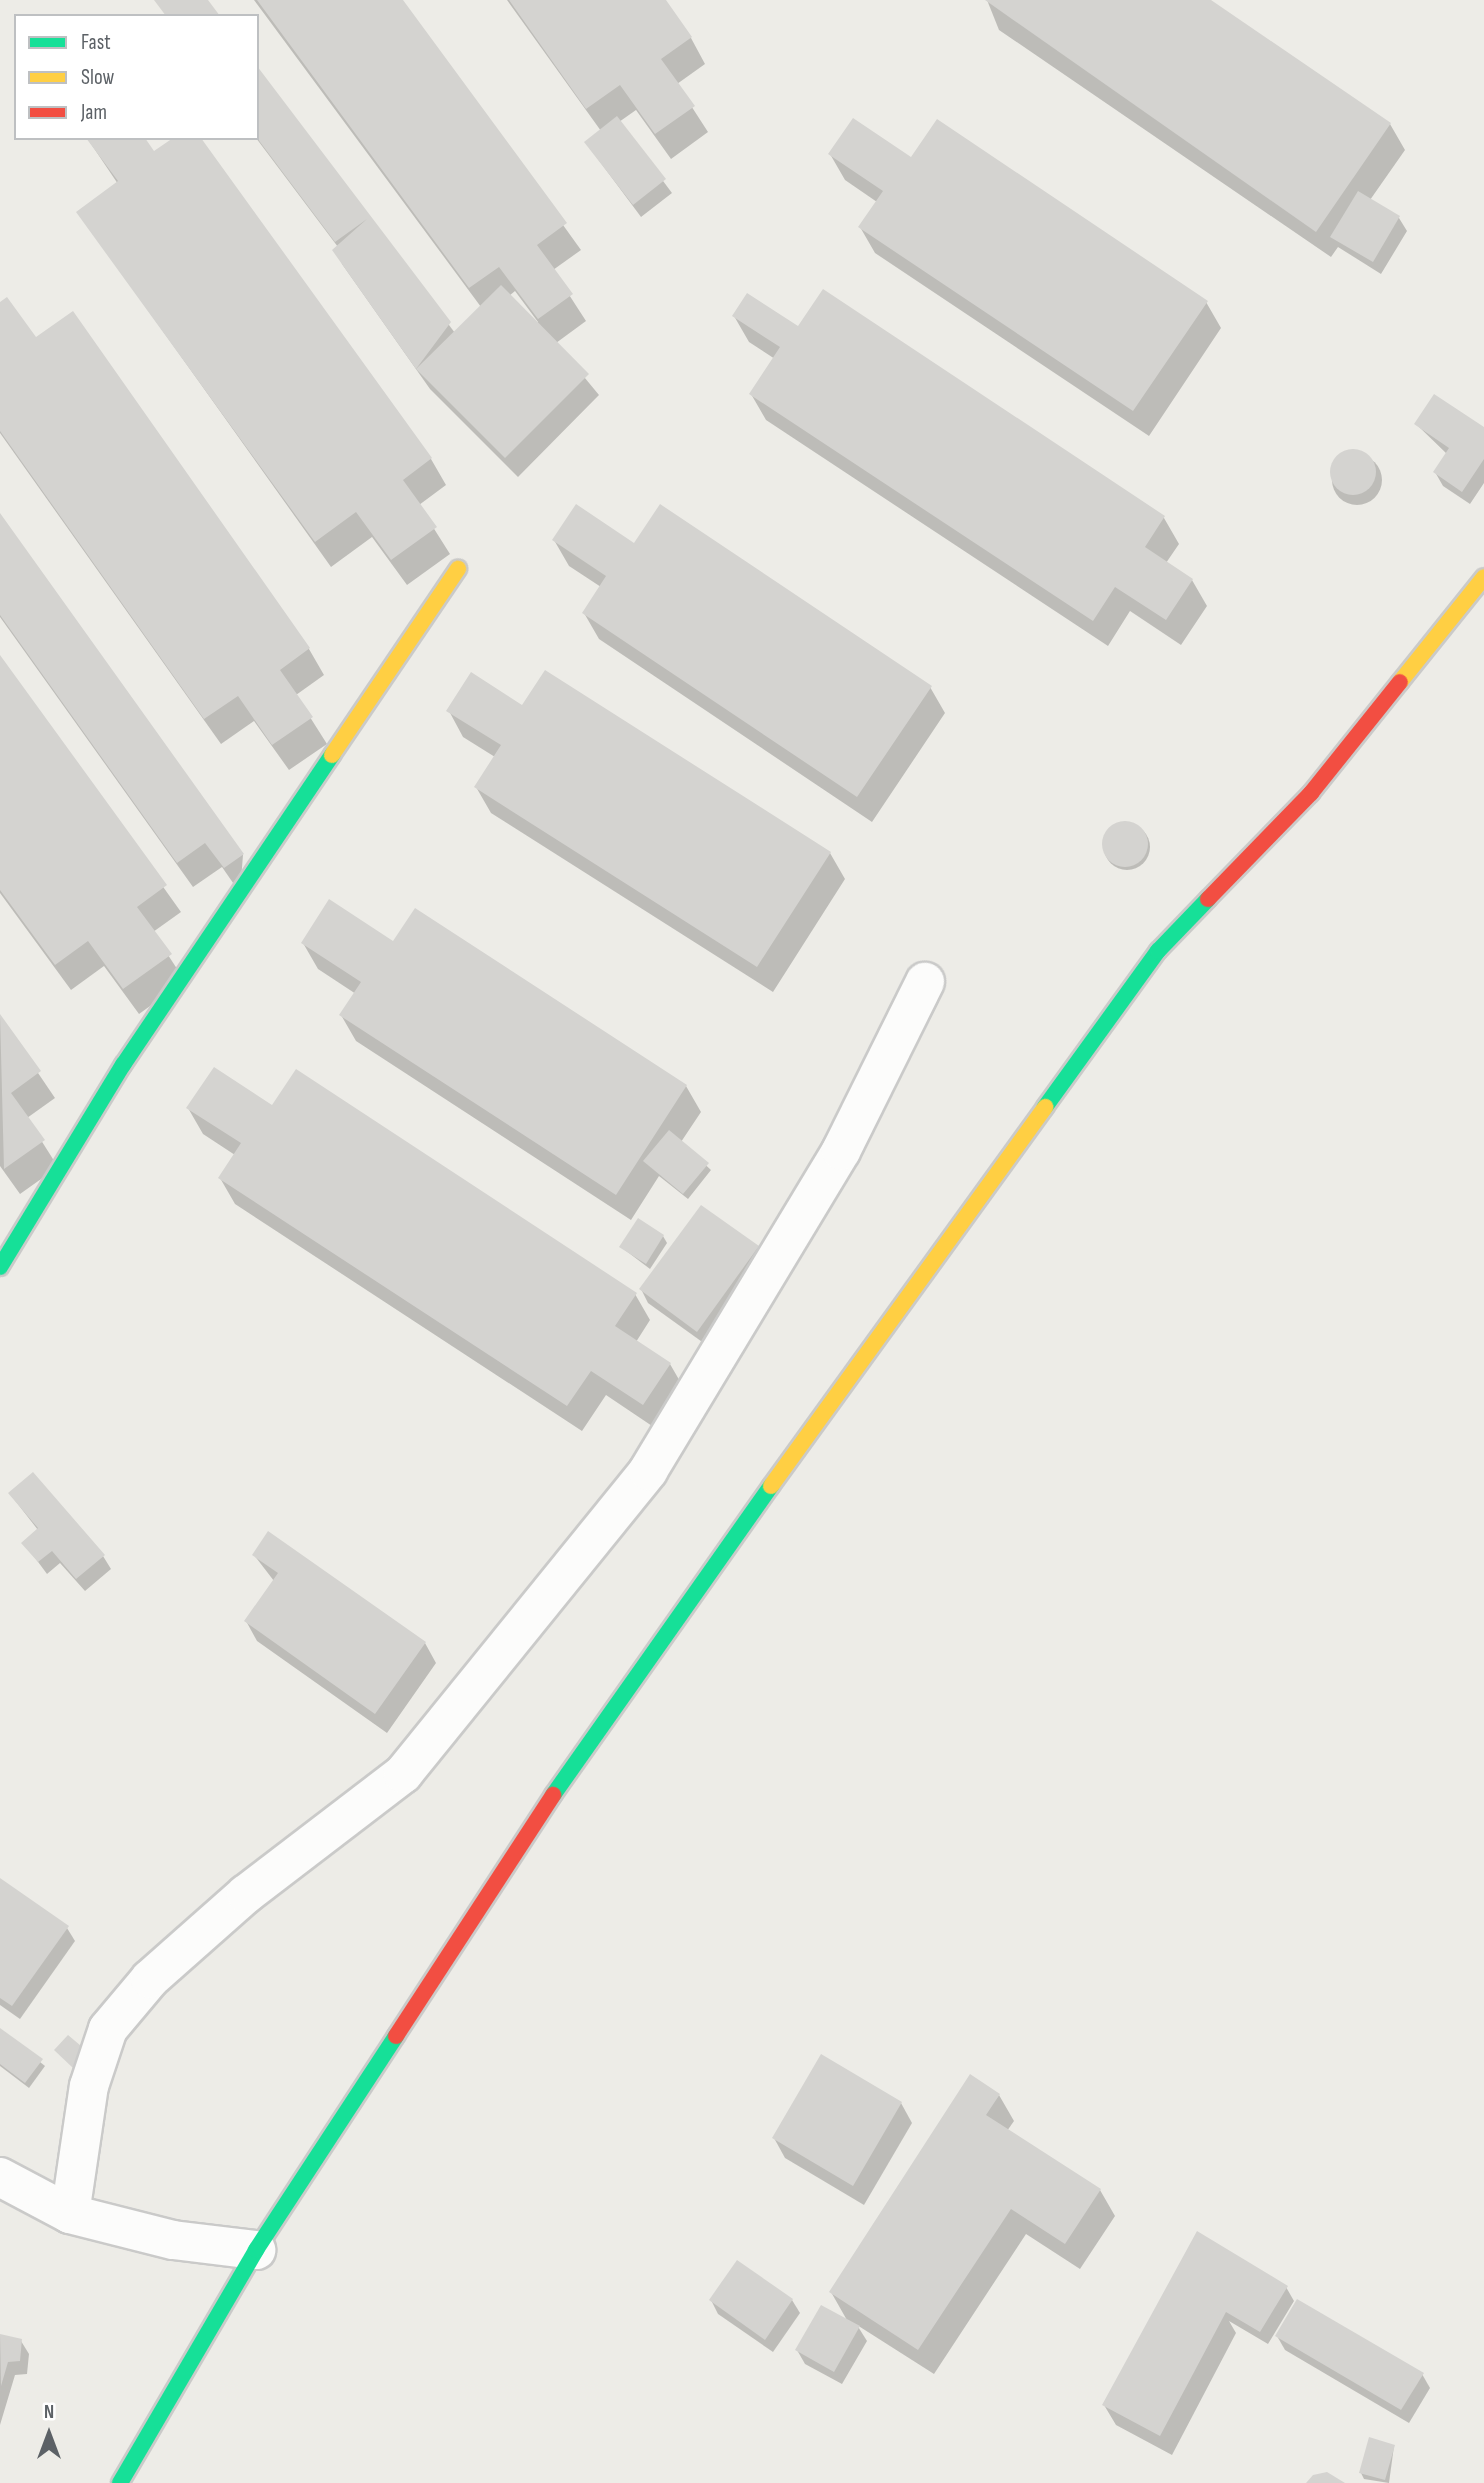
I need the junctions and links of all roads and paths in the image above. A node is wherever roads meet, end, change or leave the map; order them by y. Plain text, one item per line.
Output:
1 (458, 569) dead end
2 (1484, 576) edge
3 (925, 982) dead end
4 (0, 1267) edge
5 (0, 2177) edge
6 (70, 2214) junction
7 (256, 2250) junction
8 (120, 2483) edge

1 - 4 street
2 - 7 street
3 - 6 street
5 - 6 street
6 - 7 street
7 - 8 street

